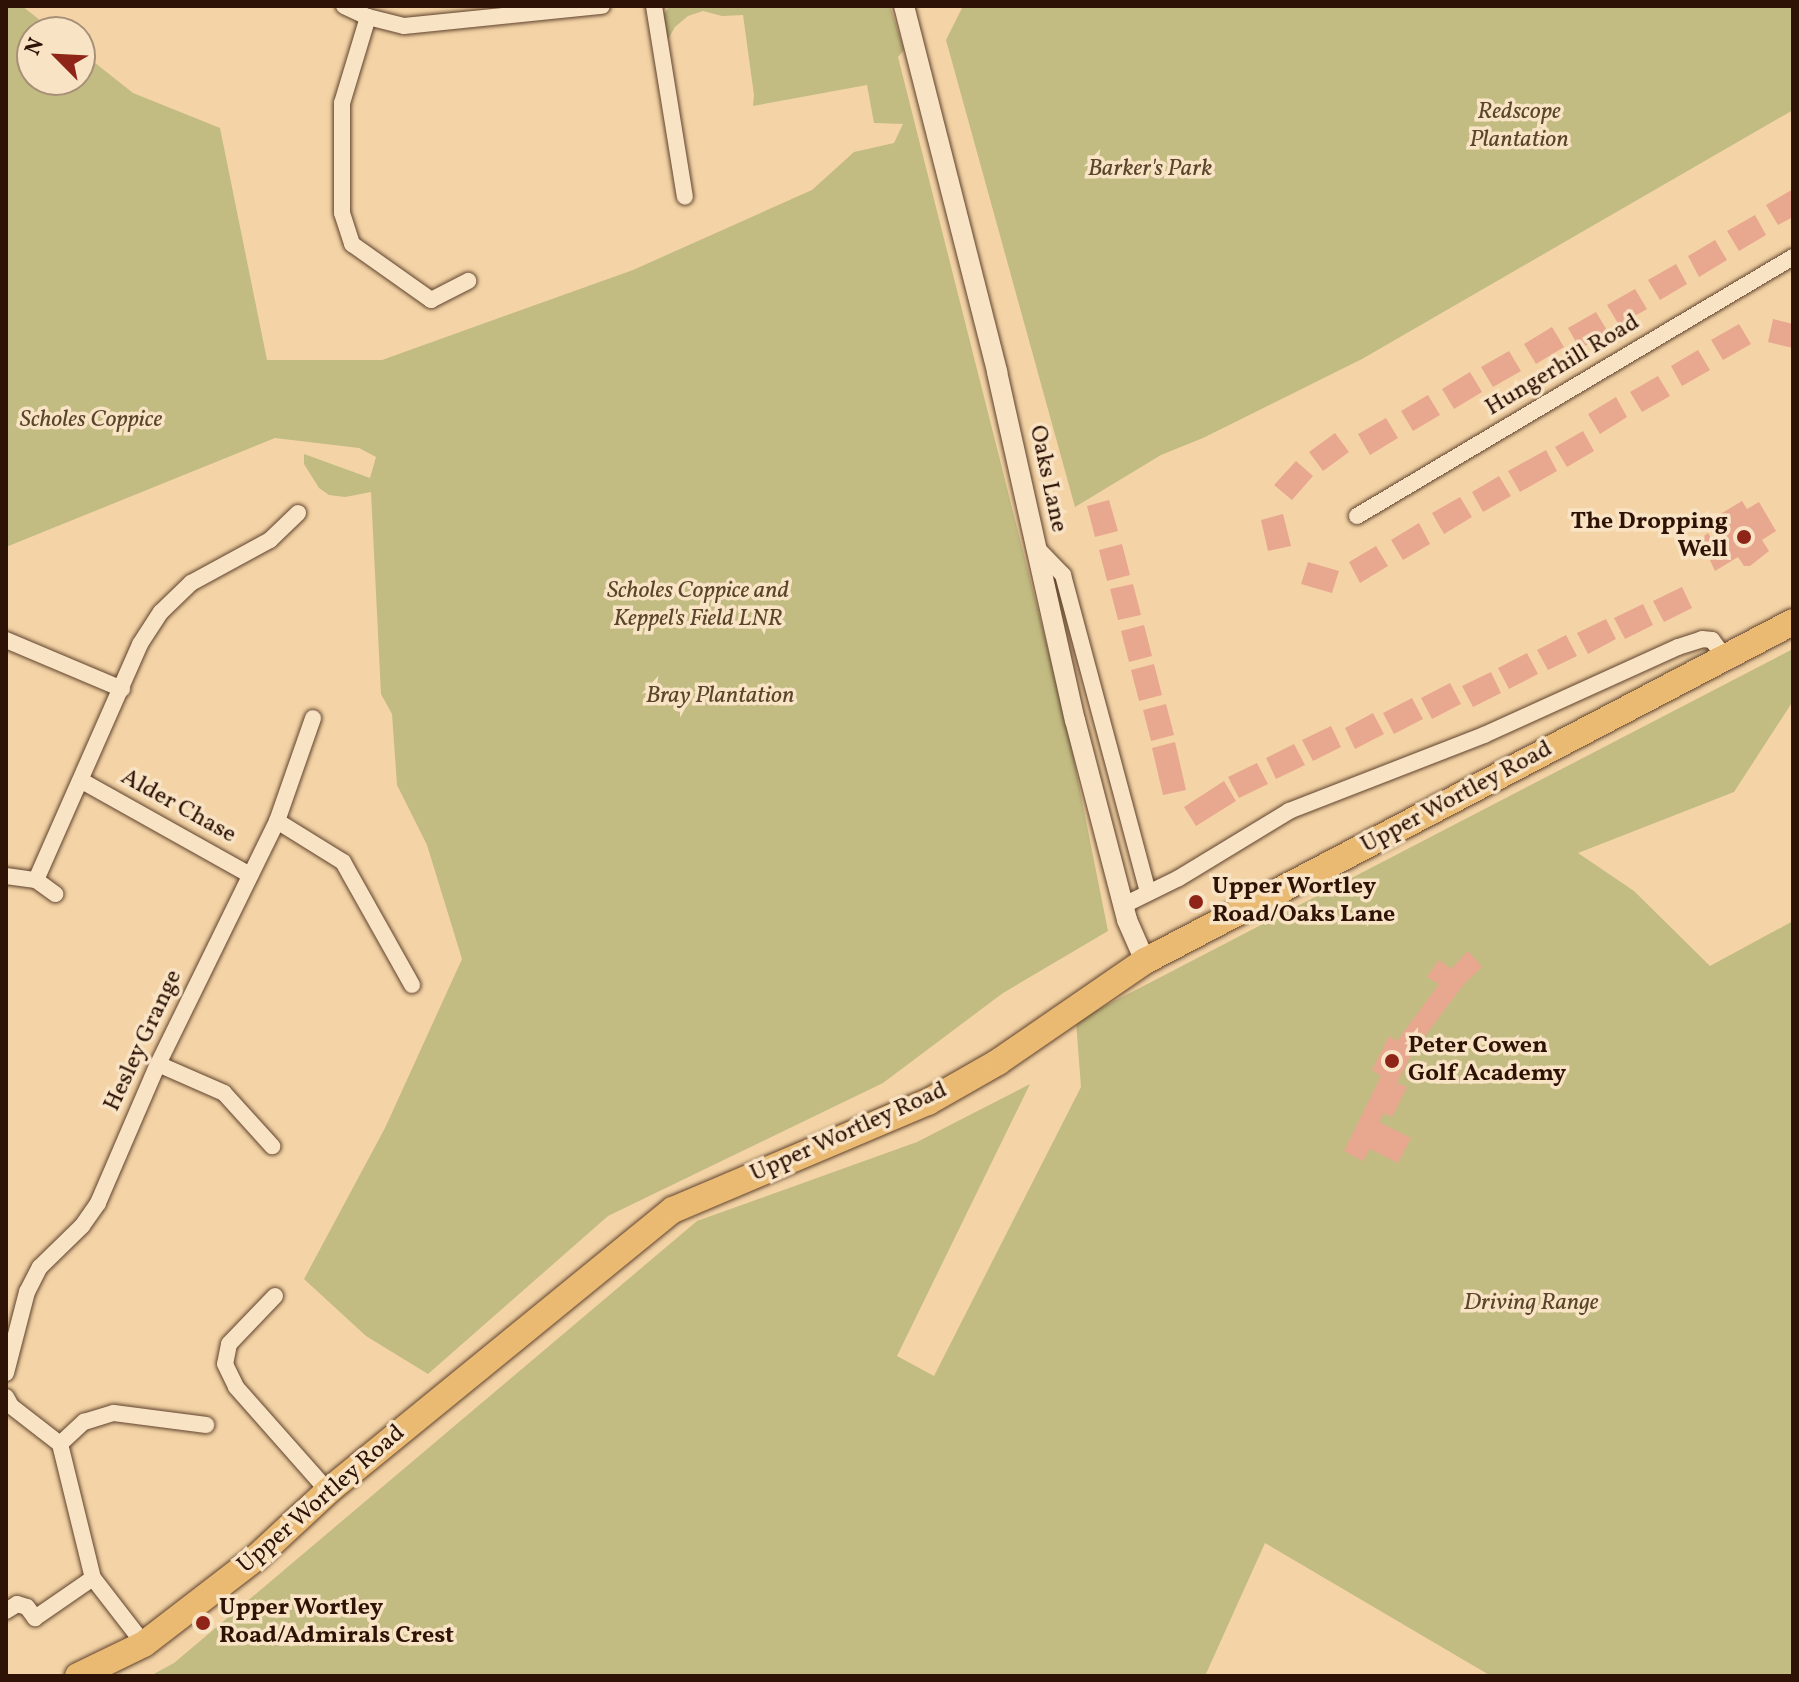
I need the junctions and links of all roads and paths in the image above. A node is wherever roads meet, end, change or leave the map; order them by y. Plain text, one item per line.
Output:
1 (344, 6) edge
2 (602, 6) edge
3 (654, 6) edge
4 (904, 6) edge
5 (368, 17) junction
6 (685, 197) dead end
7 (1793, 257) edge
8 (468, 281) dead end
9 (298, 513) dead end
10 (1357, 516) dead end
11 (1035, 545) junction
12 (1793, 622) edge
13 (6, 640) edge
14 (1725, 658) junction
15 (122, 689) junction
16 (313, 718) dead end
17 (82, 781) junction
18 (277, 821) junction
19 (250, 875) junction
20 (6, 876) edge
21 (36, 880) junction
22 (1148, 893) junction
23 (55, 894) dead end
24 (1124, 905) junction
25 (1145, 961) junction
26 (412, 985) dead end
27 (158, 1064) junction
28 (272, 1146) dead end
29 (275, 1296) dead end
30 (6, 1373) edge
31 (6, 1397) edge
32 (206, 1425) dead end
33 (60, 1444) junction
34 (328, 1491) junction
35 (93, 1578) junction
36 (6, 1611) edge
37 (144, 1644) junction
38 (78, 1676) edge

1 - 5 street
2 - 5 street
3 - 6 street
4 - 11 street, Oaks Lane
5 - 8 street
7 - 10 street, Hungerhill Road
9 - 15 street
11 - 22 street
11 - 24 street, Oaks Lane
12 - 14 main road, Upper Wortley Road
13 - 15 street
14 - 22 street, Upper Wortley Road
14 - 25 main road, Upper Wortley Road
15 - 17 street
16 - 18 street, Hesley Grange
17 - 19 street, Alder Chase
17 - 21 street
18 - 19 street, Hesley Grange
18 - 26 street
19 - 27 street, Hesley Grange
20 - 21 street
21 - 23 street
22 - 24 street, Upper Wortley Road
24 - 25 street, Oaks Lane
25 - 34 main road, Upper Wortley Road
27 - 28 street
27 - 30 street, Hesley Grange
29 - 34 street
31 - 33 street
32 - 33 street
33 - 35 street
34 - 37 main road, Upper Wortley Road
35 - 36 street
35 - 37 street
37 - 38 main road, Upper Wortley Road

